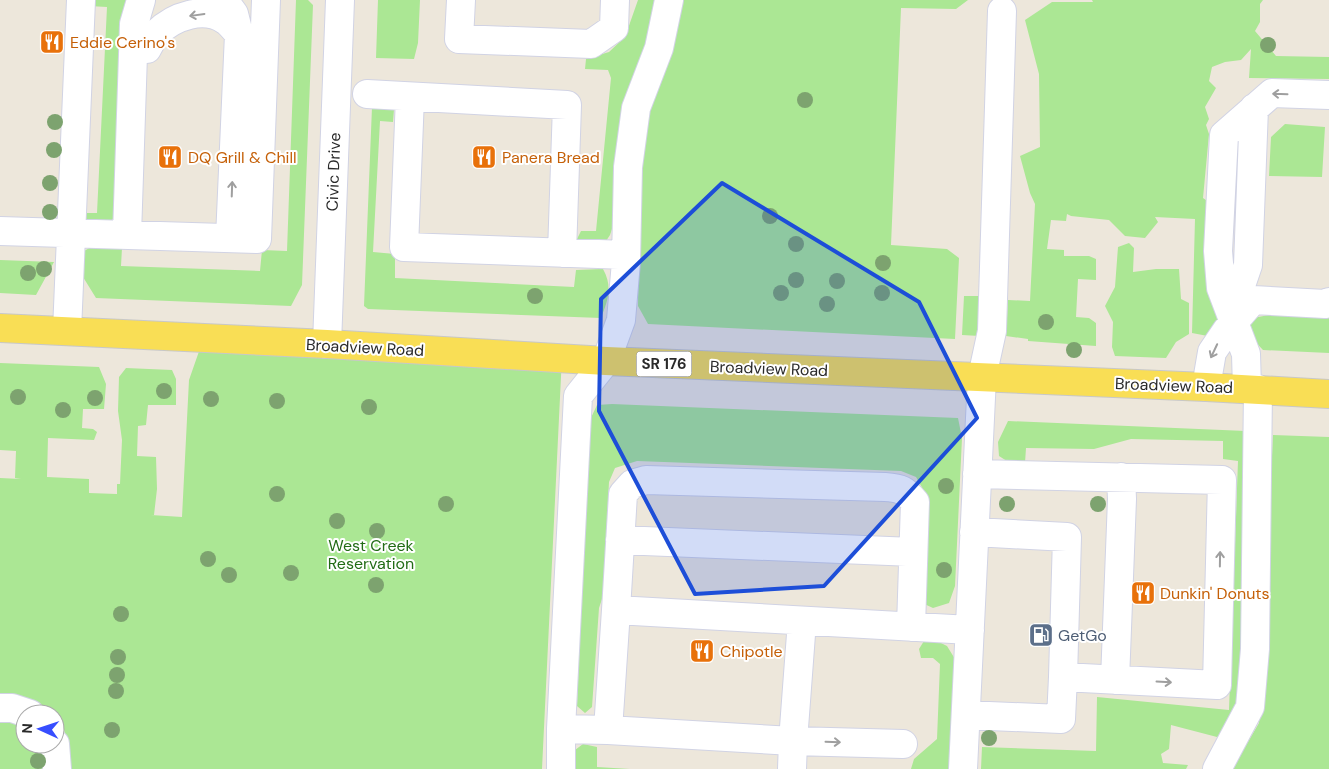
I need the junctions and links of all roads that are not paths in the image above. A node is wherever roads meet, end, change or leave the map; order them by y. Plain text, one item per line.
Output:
1 (81, 0) edge
2 (141, 0) edge
3 (160, 0) edge
4 (224, 0) edge
5 (266, 0) edge
6 (340, 0) edge
7 (461, 0) edge
8 (615, 0) edge
9 (670, 0) edge
10 (1002, 11) dead end
11 (239, 34) junction
12 (147, 49) junction
13 (367, 94) dead end
14 (1329, 96) edge
15 (410, 97) junction
16 (128, 228) junction
17 (0, 231) edge
18 (71, 234) junction
19 (230, 238) junction
20 (562, 253) junction
21 (626, 255) junction
22 (1329, 302) edge
23 (1229, 305) junction
24 (0, 328) edge
25 (67, 332) junction
26 (327, 344) junction
27 (606, 362) junction
28 (982, 377) junction
29 (1206, 387) junction
30 (1253, 389) junction
31 (1329, 394) edge
32 (977, 474) junction
33 (1122, 488) junction
34 (974, 532) junction
35 (620, 540) junction
36 (913, 552) junction
37 (616, 610) junction
38 (802, 621) junction
39 (911, 627) junction
40 (970, 630) junction
41 (1063, 677) junction
42 (1121, 680) junction
43 (0, 708) edge
44 (15, 709) edge
45 (966, 715) junction
46 (560, 729) junction
47 (608, 730) junction
48 (793, 741) junction
49 (903, 744) dead end
50 (55, 754) edge
51 (56, 769) edge
52 (561, 769) edge
53 (792, 769) edge
54 (963, 769) edge
55 (1217, 769) edge

1 - 18 street
2 - 16 street
3 - 12 street
4 - 11 street
5 - 19 street
6 - 26 street, Civic Drive
7 - 8 street
9 - 21 street
10 - 28 street
11 -> 12 street
19 -> 11 street
12 - 16 street
13 - 15 street
14 -> 23 street
15 - 20 street
15 - 20 street
16 - 18 street
16 - 19 street
17 - 18 street
18 - 25 street
20 - 21 street
21 - 27 street
22 - 23 street
23 -> 29 street
23 - 30 street
24 - 25 main road, Broadview Road / SR 176
25 - 26 main road, Broadview Road / SR 176
26 - 27 main road, Broadview Road / SR 176
27 - 28 main road, Broadview Road / SR 176
27 - 46 street
28 - 29 main road, Broadview Road / SR 176
28 - 32 street
29 - 30 main road, Broadview Road / SR 176
30 - 31 main road, Broadview Road / SR 176
30 - 55 street
32 - 33 street
32 - 34 street
33 - 42 street
42 -> 33 street
34 - 40 street
34 - 41 street
35 - 36 street
35 - 36 street
35 - 37 street
36 - 39 street
37 - 38 street
37 - 47 street
38 - 39 street
38 - 48 street
39 - 40 street
40 - 45 street
41 - 42 street
41 - 45 street
43 - 44 street
45 - 54 street
46 - 47 street
46 - 52 street
47 - 48 street
48 -> 49 street
48 - 53 street
50 - 51 street

